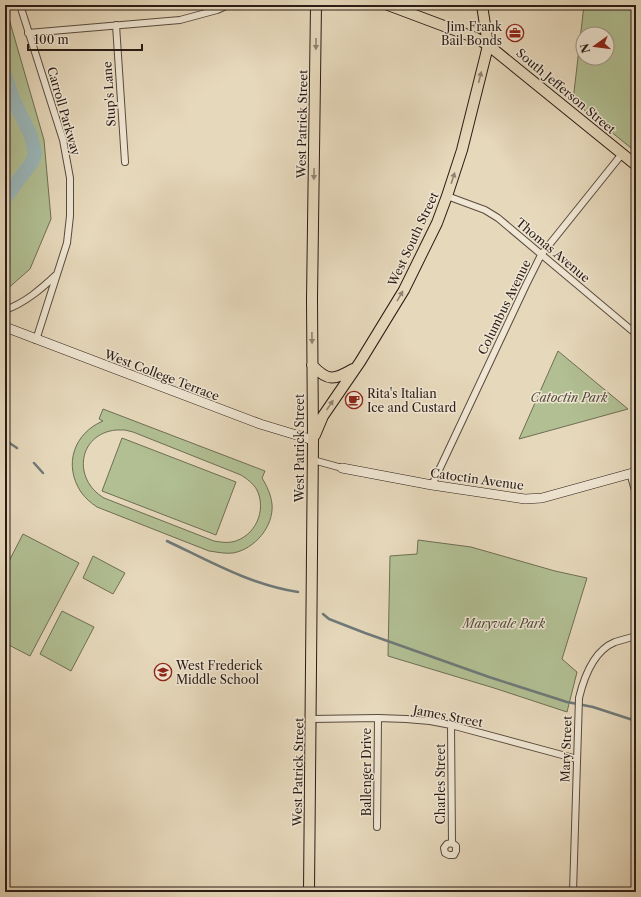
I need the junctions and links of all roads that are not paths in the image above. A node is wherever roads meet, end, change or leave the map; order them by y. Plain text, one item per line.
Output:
1 (20, 5) edge
2 (228, 5) edge
3 (316, 5) edge
4 (388, 5) edge
5 (482, 5) edge
6 (116, 25) junction
7 (28, 33) junction
8 (488, 45) junction
9 (622, 154) junction
10 (125, 162) dead end
11 (636, 165) edge
12 (447, 196) junction
13 (541, 255) junction
14 (57, 274) junction
15 (5, 310) edge
16 (5, 327) edge
17 (636, 334) edge
18 (36, 340) junction
19 (312, 365) junction
20 (357, 366) junction
21 (313, 440) junction
22 (313, 460) junction
23 (342, 468) joint
24 (633, 473) edge
25 (432, 485) junction
26 (636, 494) edge
27 (636, 636) edge
28 (378, 718) junction
29 (312, 719) junction
30 (451, 725) junction
31 (577, 758) junction
32 (377, 826) dead end
33 (452, 843) dead end
34 (309, 892) edge
35 (573, 892) edge

1 - 7 street, Carroll Parkway
2 - 6 street
3 -> 19 main road, West Patrick Street
4 - 8 main road, South Jefferson Street
5 - 8 main road, West South Street
6 - 7 street
6 - 10 street, Stup's Lane
7 - 14 street, Carroll Parkway
8 - 9 main road, South Jefferson Street
12 -> 8 main road, West South Street
9 - 11 main road, South Jefferson Street
9 - 13 street, Columbus Avenue
12 - 13 street, Thomas Avenue
20 -> 12 main road, West South Street
13 - 17 street, Thomas Avenue
13 - 25 street, Columbus Avenue
14 - 15 street
14 - 18 street, Carroll Parkway
16 - 18 street, West College Terrace
18 - 21 street, West College Terrace
19 - 20 main road
19 - 21 main road, West Patrick Street
21 -> 20 main road, West South Street
21 - 22 main road, West Patrick Street
22 - 23 street, Catoctin Avenue
22 - 29 main road, West Patrick Street
23 - 25 street, Catoctin Avenue
24 - 25 street, Catoctin Avenue
24 - 26 street
27 - 31 street, Mary Street
28 - 29 street, James Street
28 - 30 street, James Street
28 - 32 street, Ballenger Drive
29 - 34 main road, West Patrick Street
30 - 31 street, James Street
30 - 33 street, Charles Street
31 - 35 street, Mary Street

